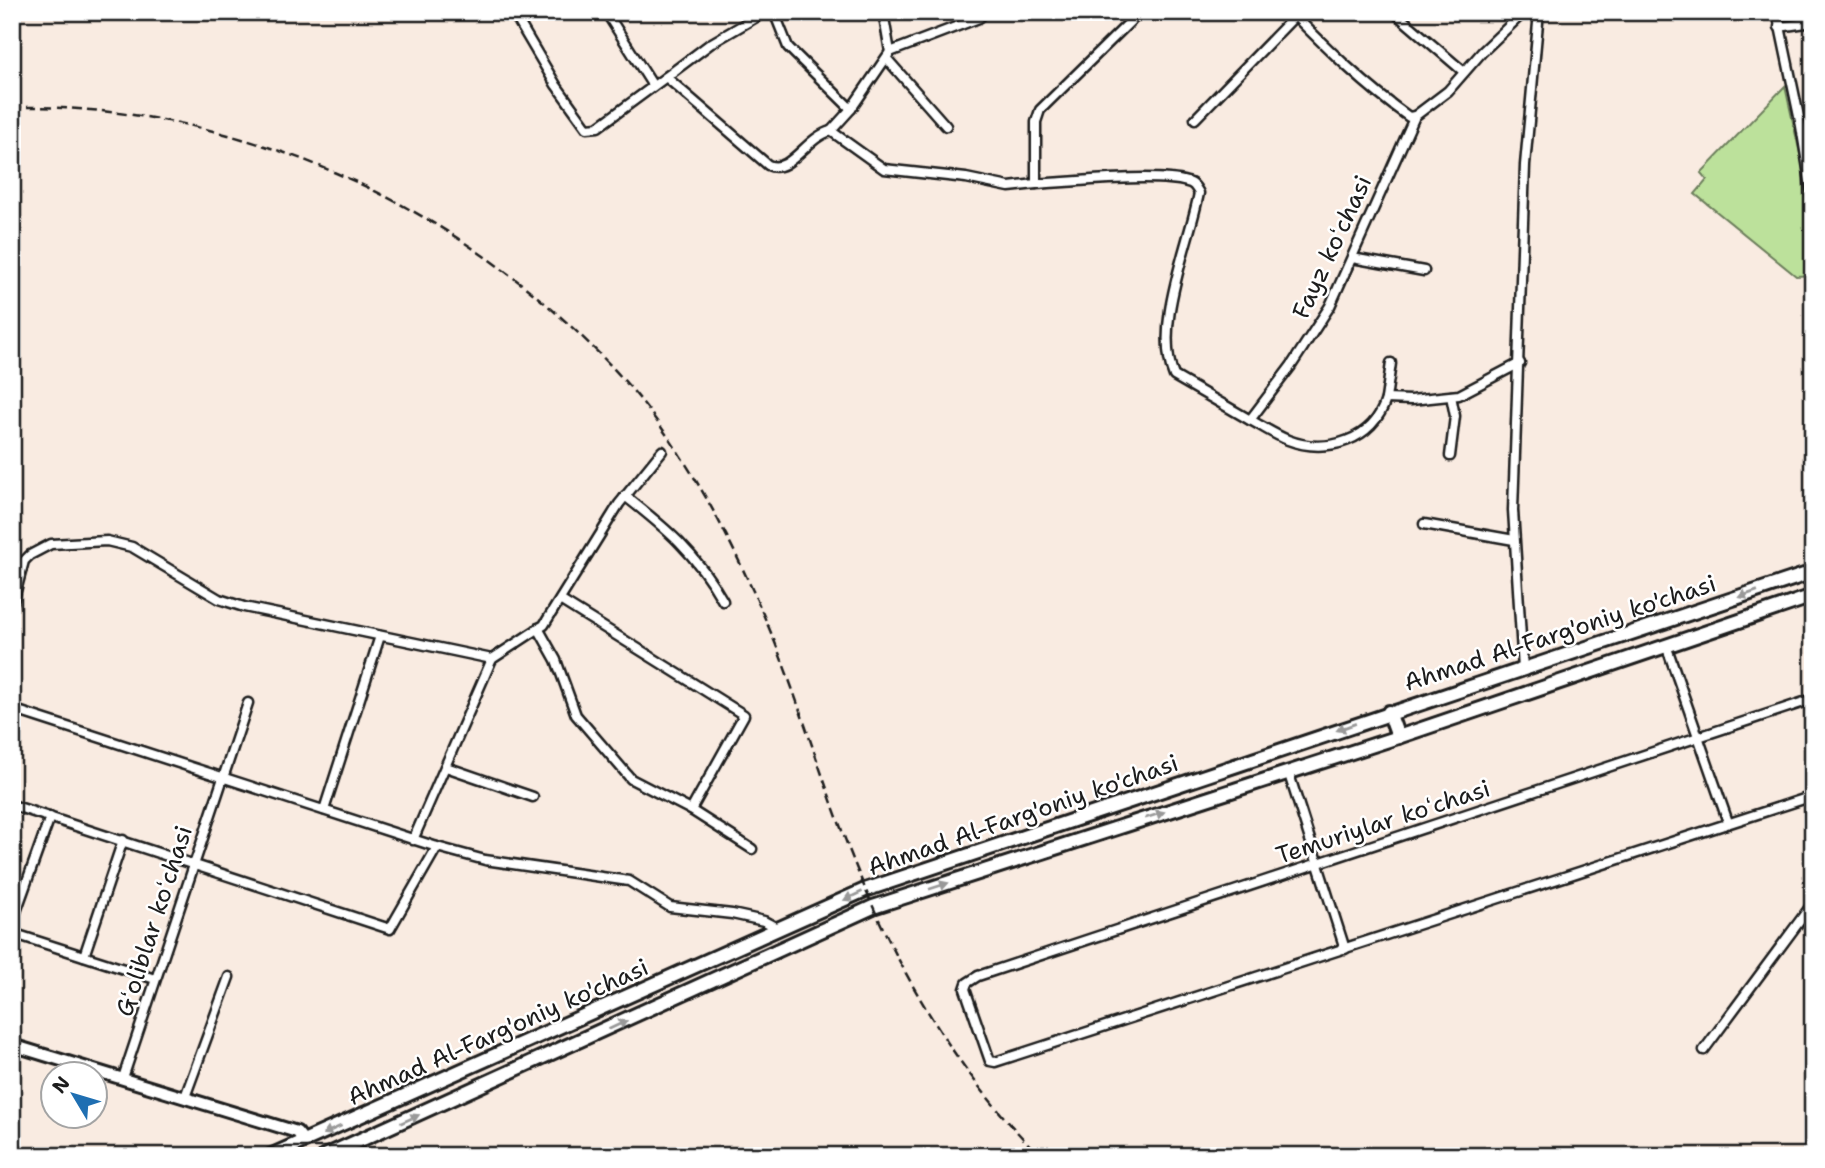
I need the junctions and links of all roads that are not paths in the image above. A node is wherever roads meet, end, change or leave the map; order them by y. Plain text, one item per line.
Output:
1 (513, 12) edge
2 (606, 12) edge
3 (765, 12) edge
4 (774, 12) edge
5 (883, 12) edge
6 (985, 12) edge
7 (1140, 12) edge
8 (1394, 12) edge
9 (1524, 12) edge
10 (1539, 12) edge
11 (1777, 12) edge
12 (1293, 14) edge
13 (1813, 22) edge
14 (1779, 27) junction
15 (888, 55) junction
16 (1464, 72) junction
17 (666, 77) junction
18 (653, 86) junction
19 (851, 109) junction
20 (1415, 116) junction
21 (1195, 119) dead end
22 (1813, 124) edge
23 (946, 126) dead end
24 (1801, 126) junction
25 (831, 131) junction
26 (1037, 184) junction
27 (1813, 200) edge
28 (1352, 258) junction
29 (1424, 271) dead end
30 (1391, 363) dead end
31 (1520, 363) junction
32 (1451, 396) junction
33 (1386, 398) junction
34 (1250, 419) junction
35 (662, 452) dead end
36 (1450, 456) dead end
37 (625, 496) junction
38 (1424, 524) dead end
39 (1514, 540) junction
40 (1813, 572) edge
41 (1813, 596) edge
42 (560, 600) junction
43 (723, 601) dead end
44 (12, 606) edge
45 (538, 628) junction
46 (380, 636) junction
47 (1666, 645) junction
48 (492, 659) junction
49 (1523, 669) junction
50 (1813, 699) edge
51 (248, 703) dead end
52 (12, 709) edge
53 (1390, 712) junction
54 (1398, 737) junction
55 (1699, 737) junction
56 (446, 767) junction
57 (1289, 771) junction
58 (222, 776) junction
59 (1813, 796) edge
60 (533, 797) dead end
61 (12, 805) edge
62 (324, 810) junction
63 (691, 810) junction
64 (50, 817) junction
65 (1728, 822) junction
66 (413, 840) junction
67 (123, 841) junction
68 (437, 847) junction
69 (752, 849) dead end
70 (193, 863) junction
71 (1316, 864) junction
72 (1813, 903) edge
73 (12, 923) edge
74 (779, 929) junction
75 (12, 933) edge
76 (1345, 949) junction
77 (84, 956) junction
78 (229, 977) dead end
79 (155, 979) junction
80 (529, 1041) junction
81 (12, 1045) edge
82 (1704, 1050) dead end
83 (539, 1061) junction
84 (122, 1078) junction
85 (185, 1097) junction
86 (305, 1142) junction
87 (270, 1156) edge
88 (325, 1156) edge

1 - 18 street
2 - 18 street
3 - 17 street
4 - 19 street
5 - 15 street
6 - 15 street
7 - 26 street
8 - 16 street
9 - 16 street, Fayz koʻchasi
10 - 31 street
11 - 14 street
12 - 20 street
12 - 21 street
13 - 14 street
14 - 24 street
15 - 19 street
15 - 23 street
16 - 20 street, Fayz koʻchasi
17 - 18 street
17 - 25 street
19 - 25 street
20 - 28 street, Fayz koʻchasi
22 - 24 street
24 - 27 street
25 - 26 street
26 - 34 street
28 - 29 street
28 - 34 street, Fayz koʻchasi
30 - 33 street
31 - 32 street
31 - 39 street
32 - 33 street
32 - 36 street
33 - 34 street
35 - 37 street
37 - 42 street
37 - 43 street
38 - 39 street
39 - 49 street
40 -> 49 highway, Ahmad Al-Farg'oniy ko'chasi
41 - 47 highway, Ahmad Al-Farg'oniy ko'chasi
42 - 45 street
42 - 63 street
44 - 46 street
45 - 48 street
45 - 63 street
46 - 48 street
46 - 62 street
47 - 54 highway, Ahmad Al-Farg'oniy ko'chasi
47 - 55 street
48 - 56 street
49 - 53 highway, Ahmad Al-Farg'oniy ko'chasi
50 - 55 street, Temuriylar koʻchasi
51 - 58 street, Gʻoliblar koʻchasi
52 - 58 street
53 - 54 highway
53 -> 74 highway, Ahmad Al-Farg'oniy ko'chasi
54 - 57 highway, Ahmad Al-Farg'oniy ko'chasi
55 - 65 street
55 - 71 street, Temuriylar koʻchasi
56 - 60 street
56 - 66 street
57 - 71 street
83 -> 57 highway, Ahmad Al-Farg'oniy ko'chasi
58 - 62 street
58 - 70 street, Gʻoliblar koʻchasi
59 - 65 street
61 - 64 street
62 - 66 street
63 - 69 street
64 - 67 street
64 - 73 street
65 - 76 street
66 - 68 street
67 - 70 street
67 - 77 street
68 - 70 street
68 - 74 street
70 - 79 street, Gʻoliblar koʻchasi
71 - 76 street
71 - 76 street, Temuriylar koʻchasi
72 - 82 street
74 - 80 highway, Ahmad Al-Farg'oniy ko'chasi
75 - 77 street
77 - 79 street
78 - 85 street
79 - 84 street, Gʻoliblar koʻchasi
80 - 83 highway
80 -> 86 highway, Ahmad Al-Farg'oniy ko'chasi
81 - 84 main road
88 -> 83 highway, Ahmad Al-Farg'oniy ko'chasi
84 - 85 main road
85 - 86 main road
86 - 87 highway, Ahmad Al-Farg'oniy ko'chasi

